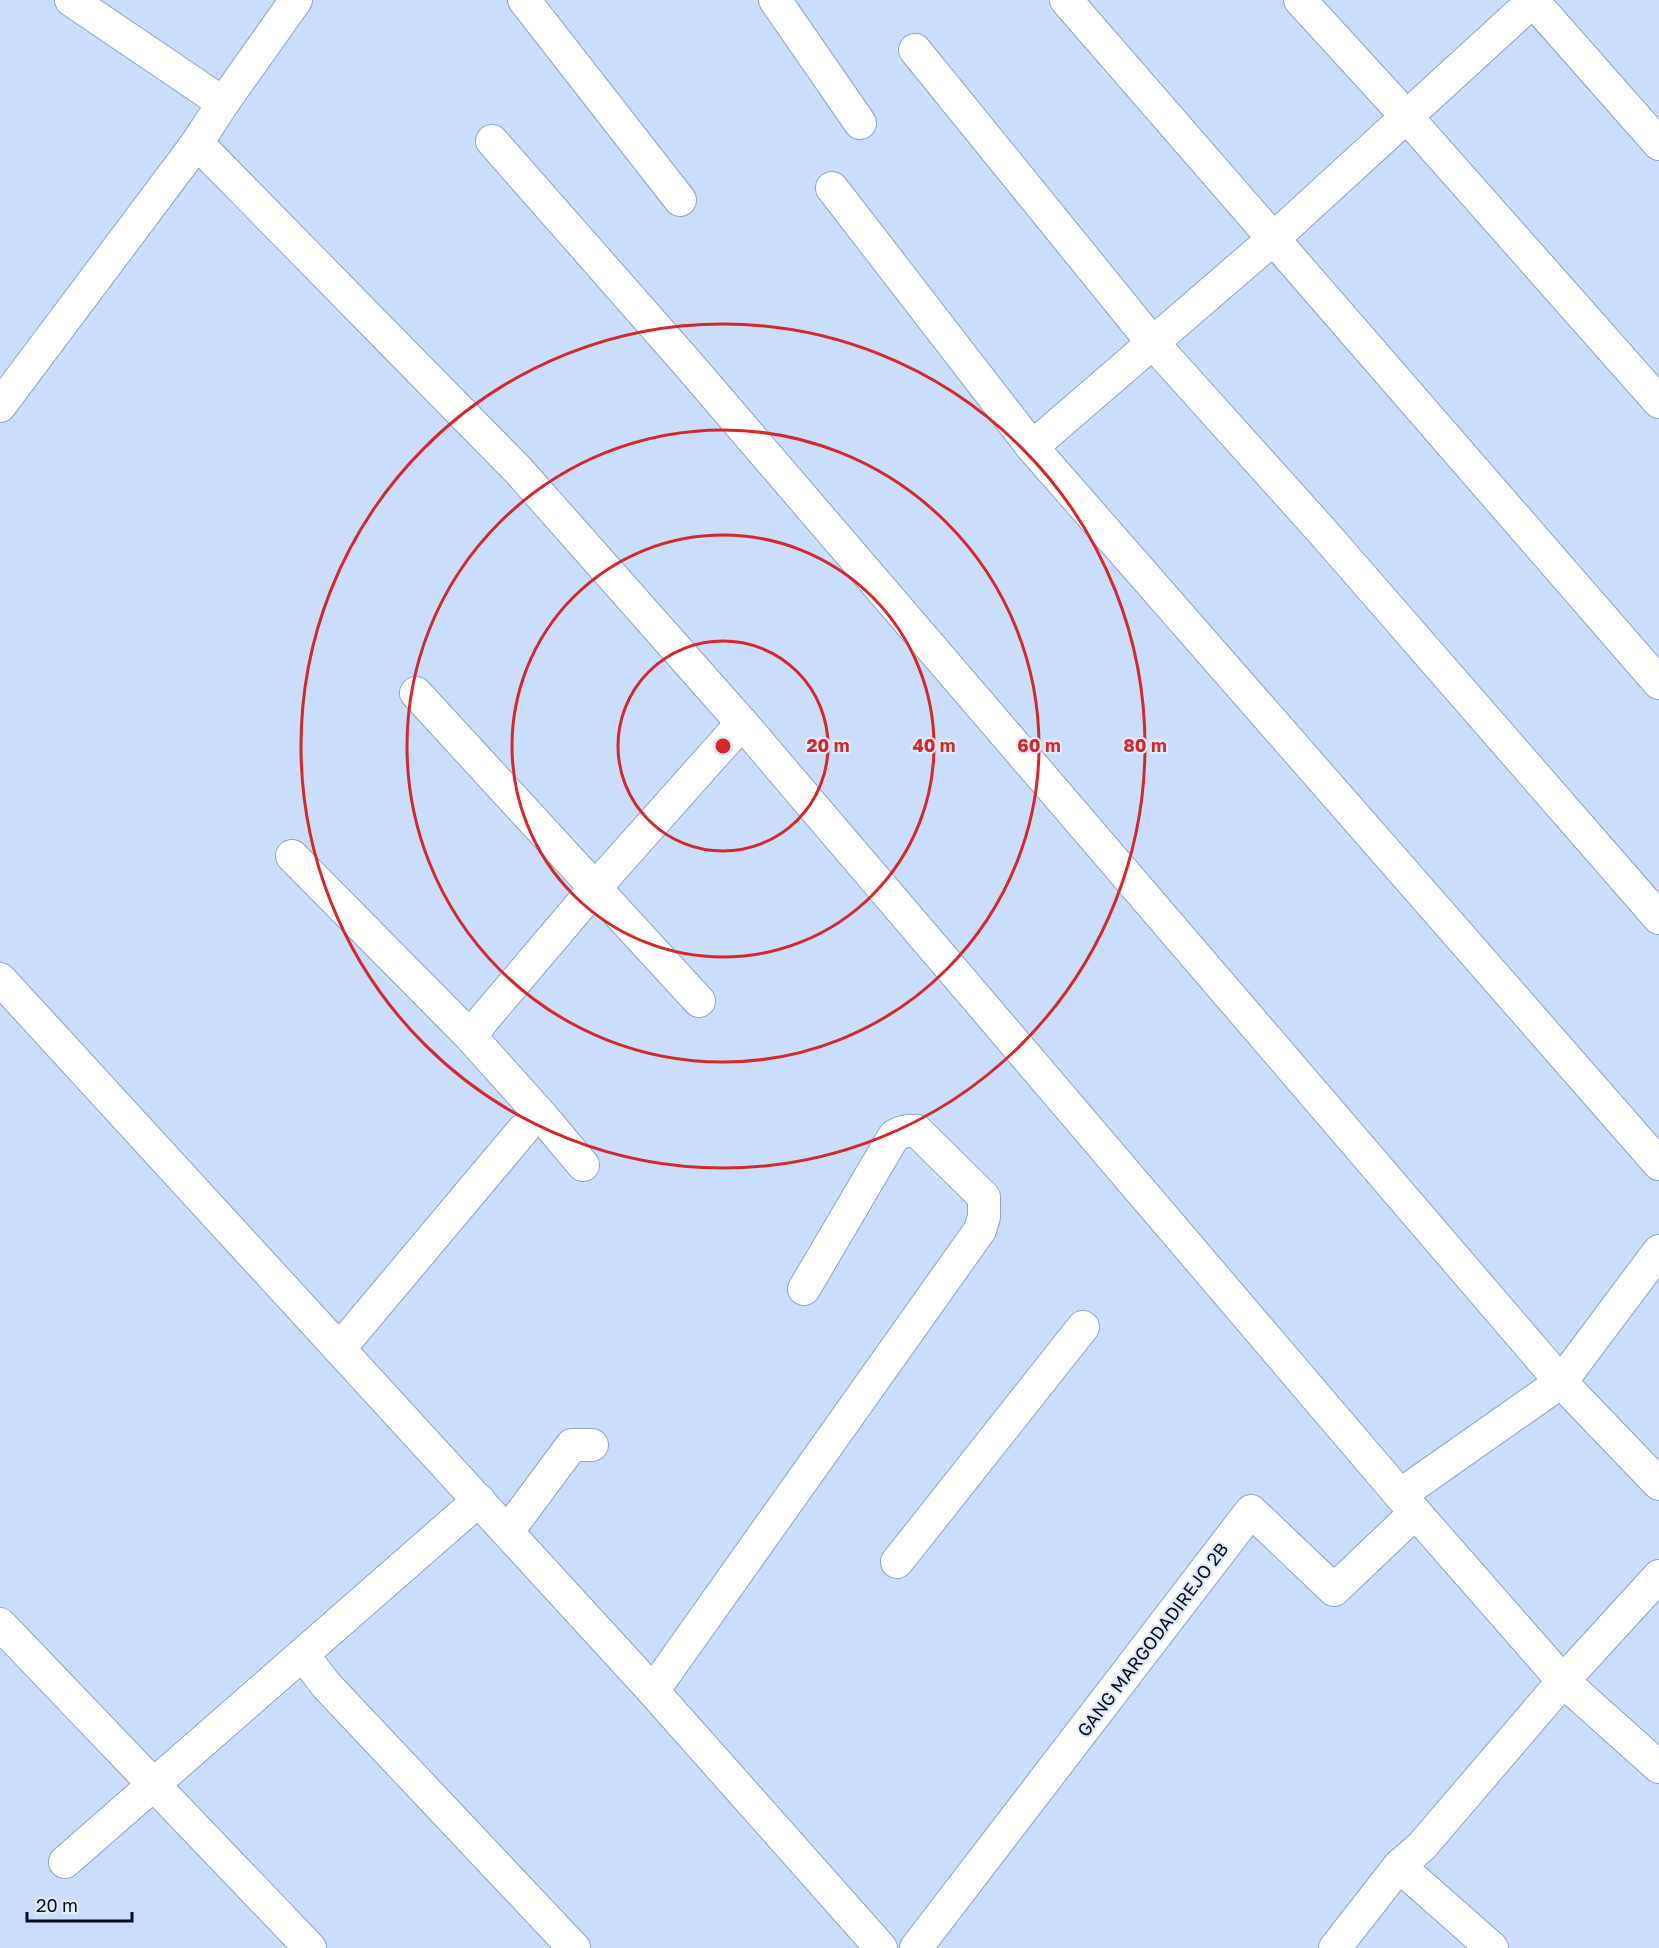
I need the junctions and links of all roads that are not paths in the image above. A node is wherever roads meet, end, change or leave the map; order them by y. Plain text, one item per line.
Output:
1 (70, 0) edge
2 (296, 0) edge
3 (524, 0) edge
4 (775, 0) edge
5 (1066, 0) edge
6 (1300, 0) edge
7 (1533, 0) edge
8 (915, 50) dead end
9 (223, 102) junction
10 (1407, 117) junction
11 (860, 123) dead end
12 (492, 141) dead end
13 (197, 143) junction
14 (1659, 144) edge
15 (832, 188) dead end
16 (680, 200) dead end
17 (1273, 239) junction
18 (1152, 342) junction
19 (1659, 402) edge
20 (0, 406) edge
21 (1032, 447) junction
22 (1659, 683) edge
23 (416, 693) dead end
24 (742, 723) junction
25 (292, 855) dead end
26 (595, 888) junction
27 (1659, 918) edge
28 (0, 979) edge
29 (699, 1002) dead end
30 (471, 1037) junction
31 (523, 1130) dead end
32 (1659, 1164) edge
33 (583, 1165) dead end
34 (1659, 1251) edge
35 (804, 1290) dead end
36 (1083, 1327) dead end
37 (340, 1348) junction
38 (1561, 1382) junction
39 (592, 1445) dead end
40 (1659, 1484) edge
41 (479, 1500) junction
42 (1408, 1504) junction
43 (508, 1532) junction
44 (897, 1562) dead end
45 (1659, 1576) edge
46 (0, 1624) edge
47 (303, 1655) junction
48 (1563, 1681) junction
49 (653, 1691) junction
50 (1659, 1767) edge
51 (154, 1786) junction
52 (65, 1862) dead end
53 (1399, 1866) junction
54 (310, 1948) edge
55 (574, 1948) edge
56 (881, 1948) edge
57 (916, 1948) edge
58 (1335, 1948) edge
59 (1492, 1948) edge

1 - 9 street
2 - 9 street
3 - 16 street
4 - 11 street
5 - 17 street
6 - 10 street
7 - 10 street
7 - 14 street
8 - 18 street
9 - 13 street
10 - 17 street
10 - 19 street
12 - 38 street
13 - 20 street
13 - 24 street
15 - 21 street
17 - 18 street
17 - 22 street
18 - 21 street
18 - 27 street
21 - 32 street
23 - 26 street
24 - 26 street
24 - 42 street
25 - 30 street
26 - 29 street
26 - 30 street
28 - 37 street
30 - 33 street
31 - 37 street
34 - 38 street
35 - 49 street
36 - 44 street
37 - 41 street
38 - 40 street
38 - 42 street
39 - 43 street
41 - 43 street
41 - 47 street
42 - 48 street
42 - 57 street, GANG MARGODADIREJO 2B
43 - 49 street
45 - 48 street
46 - 51 street
47 - 51 street
47 - 55 street
48 - 50 street
48 - 53 street
49 - 56 street
51 - 52 street
51 - 54 street
53 - 58 street
53 - 59 street

